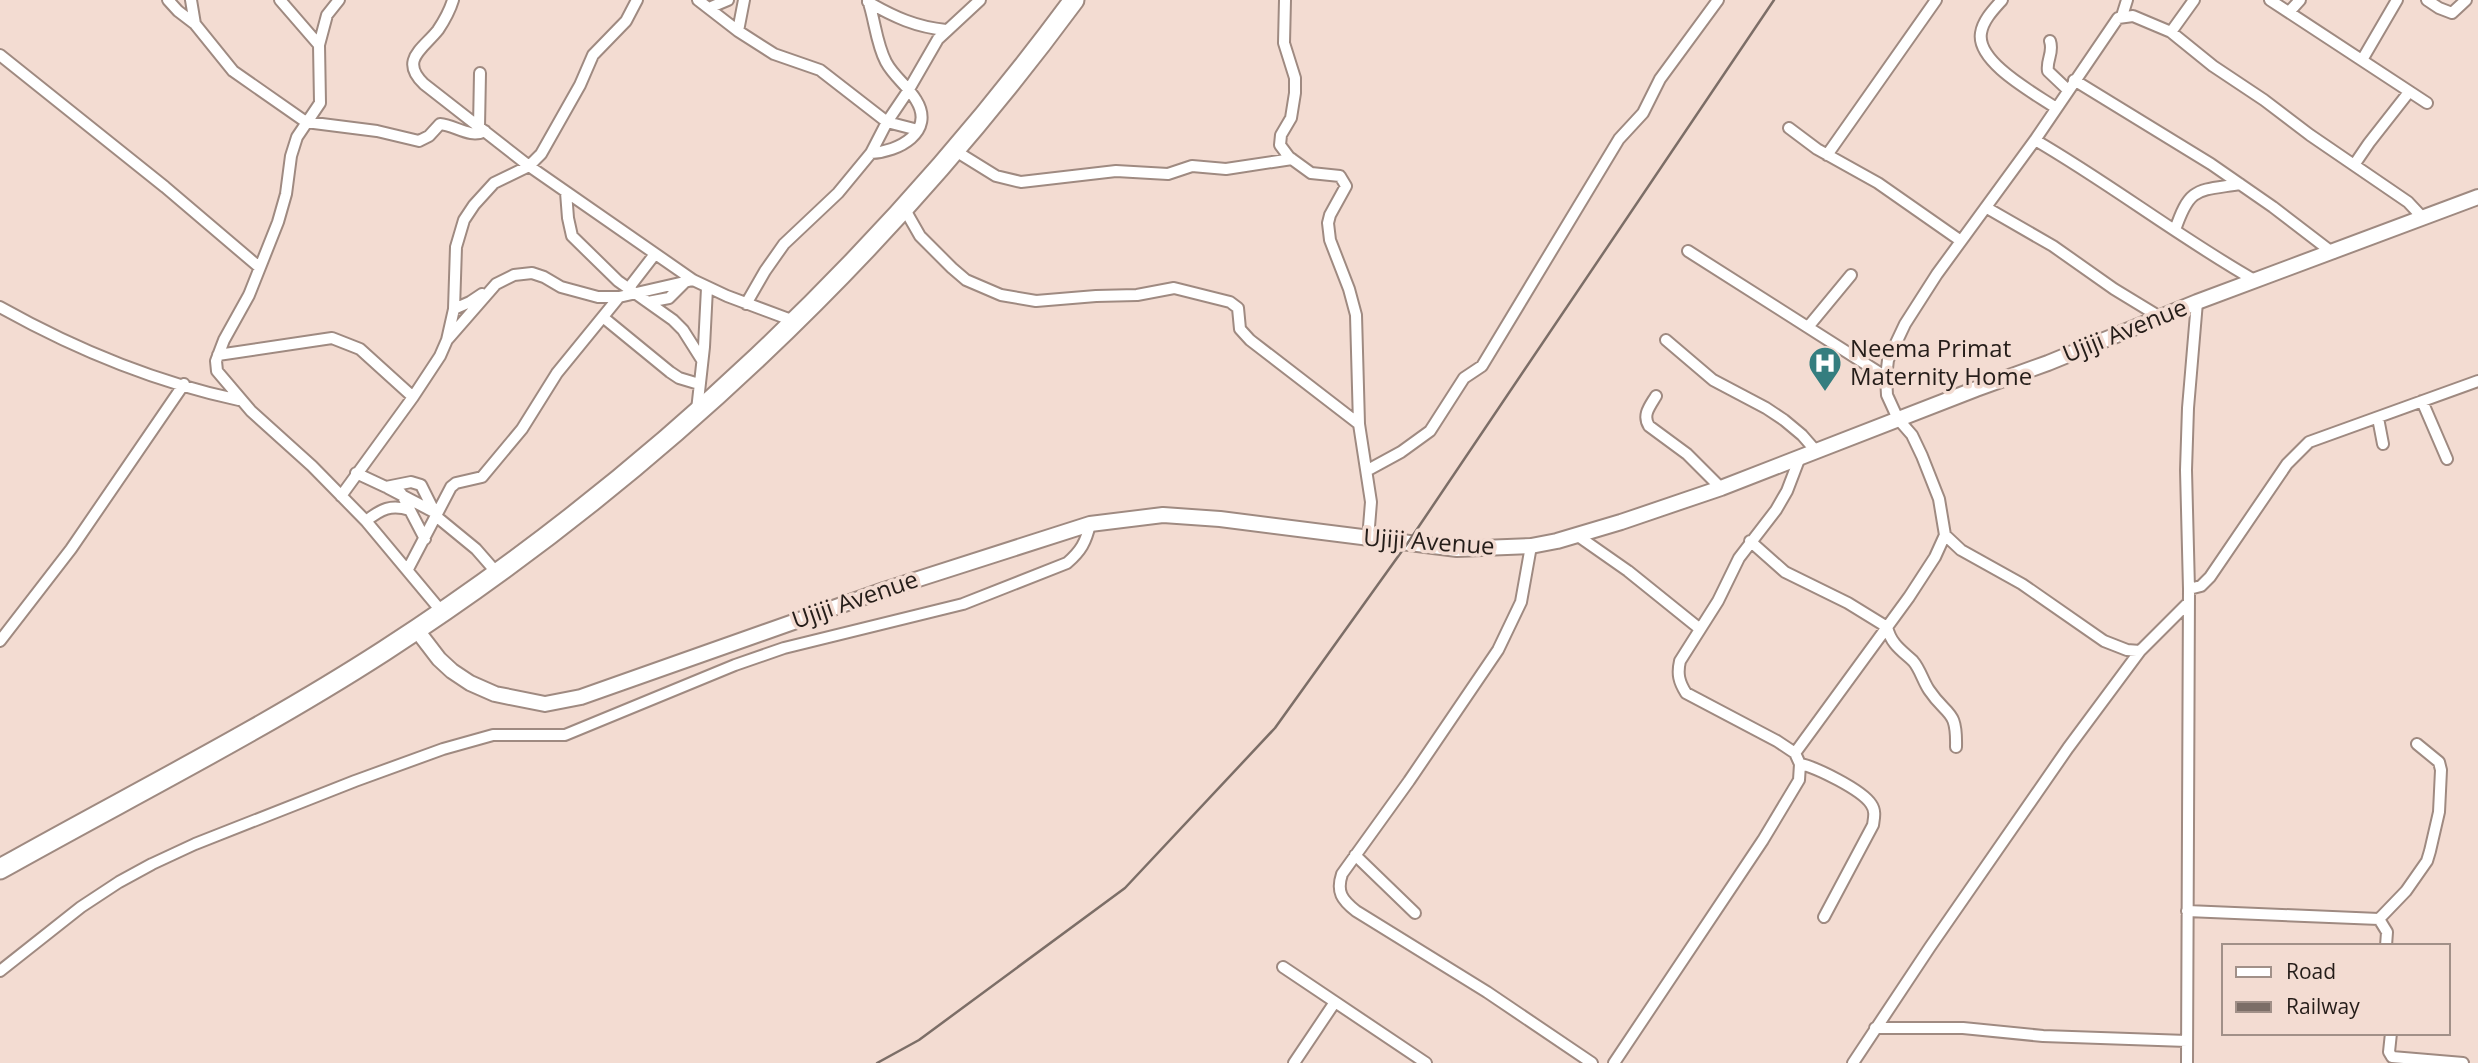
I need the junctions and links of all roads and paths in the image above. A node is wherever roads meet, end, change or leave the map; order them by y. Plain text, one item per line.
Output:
1 (168, 0) edge
2 (191, 0) edge
3 (280, 0) edge
4 (339, 0) edge
5 (453, 0) edge
6 (637, 0) edge
7 (698, 0) edge
8 (728, 0) edge
9 (744, 0) edge
10 (980, 0) edge
11 (1074, 0) edge
12 (1285, 0) edge
13 (1718, 0) edge
14 (1936, 0) edge
15 (2002, 0) edge
16 (2127, 0) edge
17 (2194, 0) edge
18 (2270, 0) edge
19 (2300, 0) edge
20 (2397, 0) edge
21 (2427, 0) edge
22 (2466, 0) edge
23 (868, 1) edge
24 (709, 8) junction
25 (2289, 12) junction
26 (2122, 16) junction
27 (195, 24) junction
28 (946, 30) junction
29 (738, 31) junction
30 (2171, 32) junction
31 (2050, 41) dead end
32 (319, 45) junction
33 (0, 55) edge
34 (2362, 60) junction
35 (480, 73) dead end
36 (2074, 80) junction
37 (2068, 90) junction
38 (908, 91) junction
39 (2409, 92) junction
40 (2427, 103) dead end
41 (2056, 108) junction
42 (306, 122) junction
43 (887, 122) junction
44 (1789, 128) dead end
45 (482, 129) junction
46 (918, 130) junction
47 (2035, 140) junction
48 (954, 150) junction
49 (871, 153) junction
50 (1827, 155) junction
51 (1292, 159) junction
52 (2354, 165) junction
53 (529, 166) junction
54 (2240, 184) junction
55 (566, 192) junction
56 (2478, 197) edge
57 (904, 208) junction
58 (1987, 208) junction
59 (2423, 218) junction
60 (2175, 230) junction
61 (1961, 241) junction
62 (1688, 250) dead end
63 (2333, 253) junction
64 (655, 254) junction
65 (259, 267) junction
66 (1850, 275) dead end
67 (689, 281) junction
68 (2256, 281) junction
69 (496, 285) junction
70 (707, 288) junction
71 (627, 293) junction
72 (648, 302) junction
73 (2197, 302) junction
74 (746, 304) junction
75 (0, 307) edge
76 (454, 309) junction
77 (2160, 317) junction
78 (604, 318) junction
79 (794, 321) junction
80 (1808, 327) junction
81 (447, 340) junction
82 (1666, 340) dead end
83 (218, 355) junction
84 (702, 360) junction
85 (1886, 377) junction
86 (2478, 381) edge
87 (184, 384) junction
88 (699, 384) junction
89 (1656, 396) dead end
90 (413, 397) junction
91 (239, 400) junction
92 (2422, 401) junction
93 (696, 412) junction
94 (2378, 418) junction
95 (1898, 419) junction
96 (1359, 424) junction
97 (2383, 444) dead end
98 (1816, 452) junction
99 (1800, 457) junction
100 (2447, 459) dead end
101 (1368, 470) junction
102 (356, 473) junction
103 (386, 487) junction
104 (1721, 488) junction
105 (401, 493) junction
106 (341, 496) junction
107 (410, 510) junction
108 (436, 515) junction
109 (366, 521) junction
110 (1090, 524) junction
111 (1945, 535) junction
112 (1578, 536) junction
113 (425, 539) junction
114 (1368, 539) junction
115 (1750, 541) junction
116 (1531, 546) junction
117 (408, 569) junction
118 (497, 573) junction
119 (2189, 589) junction
120 (2188, 603) junction
121 (442, 611) junction
122 (1887, 627) junction
123 (416, 629) junction
124 (1700, 629) junction
125 (0, 641) edge
126 (2140, 651) junction
127 (2417, 744) dead end
128 (1956, 747) dead end
129 (1797, 759) junction
130 (1355, 855) junction
131 (0, 869) edge
132 (2187, 911) junction
133 (1415, 913) dead end
134 (1824, 917) dead end
135 (2379, 919) junction
136 (2386, 944) edge
137 (1283, 967) dead end
138 (0, 971) edge
139 (1335, 1002) junction
140 (1875, 1028) junction
141 (2390, 1035) edge
142 (2187, 1041) junction
143 (1294, 1063) edge
144 (1426, 1063) edge
145 (1592, 1063) edge
146 (1614, 1063) edge
147 (1853, 1063) edge
148 (2187, 1063) edge
149 (2463, 1063) edge

1 - 27 street
2 - 27 street
3 - 32 street
4 - 32 street
5 - 45 street
6 - 53 street
7 - 24 street
8 - 24 street
9 - 29 street
10 - 28 street
11 - 48 highway
12 - 51 street
13 - 101 street
14 - 50 street
15 - 41 street
16 - 26 street
17 - 30 street
18 - 25 street
19 - 25 street
20 - 34 street
21 - 22 street
23 - 28 street
23 - 38 street
24 - 29 street
25 - 34 street
26 - 30 street
26 - 36 street
27 - 42 street
28 - 38 street
29 - 43 street
30 - 52 street
31 - 37 street
32 - 42 street
33 - 65 street
34 - 39 street
35 - 45 street
36 - 37 street
36 - 54 street
37 - 41 street
38 - 43 street
38 - 46 street
39 - 40 street
39 - 52 street
41 - 47 street
42 - 45 street
42 - 65 street
43 - 46 street
43 - 49 street
44 - 50 street
45 - 53 street
46 - 49 street
47 - 58 street
47 - 60 street
48 - 51 street
48 - 57 highway
49 - 74 street
50 - 61 street
51 - 96 street
52 - 59 street
53 - 55 street
53 - 76 street
54 - 60 street
54 - 63 street
55 - 64 street
55 - 71 street
56 - 59 main road, Ujiji Avenue
57 - 79 highway
57 - 96 street
58 - 61 street
58 - 77 street
59 - 63 main road, Ujiji Avenue
60 - 68 street
61 - 85 street
62 - 80 street
63 - 68 main road, Ujiji Avenue
64 - 67 street
64 - 71 street
65 - 83 street
66 - 80 street
67 - 70 street
67 - 71 street
67 - 72 street
68 - 73 main road, Ujiji Avenue
69 - 71 street
69 - 76 street
69 - 81 street
70 - 74 street
70 - 84 street
71 - 72 street
71 - 78 street
72 - 84 street
73 - 77 main road, Ujiji Avenue
73 - 119 street
74 - 79 street
75 - 87 street
76 - 81 street
77 - 95 main road, Ujiji Avenue
78 - 88 street
78 - 108 street
79 - 93 highway
80 - 85 street
81 - 90 street
82 - 98 street
83 - 90 street
83 - 91 street
84 - 88 street
85 - 95 street
86 - 92 street
87 - 91 street
87 - 125 street
88 - 93 street
89 - 104 street
90 - 102 street
91 - 106 street
92 - 94 street
92 - 100 street
93 - 118 highway
94 - 97 street
94 - 119 street
95 - 98 main road, Ujiji Avenue
95 - 111 street
96 - 101 street
98 - 99 main road, Ujiji Avenue
99 - 104 main road, Ujiji Avenue
99 - 115 street
101 - 114 street
102 - 103 street
102 - 106 street
103 - 105 street
103 - 108 street
104 - 112 main road, Ujiji Avenue
105 - 107 street
105 - 108 street
106 - 109 street
107 - 109 street
107 - 113 street
108 - 113 street
108 - 118 street
109 - 117 street
110 - 114 main road, Ujiji Avenue
110 - 123 main road, Ujiji Avenue
110 - 138 street
111 - 122 street
111 - 126 street
112 - 116 main road, Ujiji Avenue
112 - 124 street
113 - 117 street
114 - 116 main road, Ujiji Avenue
115 - 122 street
115 - 124 street
116 - 130 street
117 - 121 street
118 - 121 highway
119 - 120 street
120 - 126 street
120 - 132 street
121 - 123 highway
122 - 128 street
122 - 129 street
123 - 131 highway
124 - 129 street
126 - 140 street
127 - 135 street
129 - 134 street
129 - 146 street
130 - 133 street
130 - 145 street
132 - 135 street
132 - 142 street
135 - 136 street
137 - 139 street
139 - 143 street
139 - 144 street
140 - 142 street
140 - 147 street
141 - 149 street
142 - 148 street

